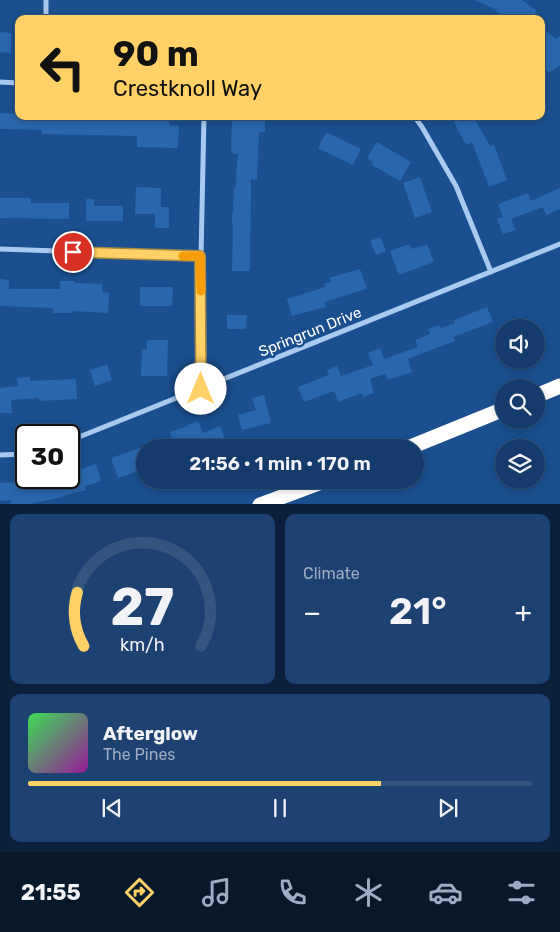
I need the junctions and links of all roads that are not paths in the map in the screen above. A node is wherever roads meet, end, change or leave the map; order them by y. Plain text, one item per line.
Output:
1 (46, 0) edge
2 (46, 15) edge
3 (0, 82) edge
4 (15, 83) edge
5 (204, 120) edge
6 (417, 120) edge
7 (560, 244) edge
8 (0, 249) edge
9 (200, 256) junction
10 (491, 272) junction
11 (560, 386) edge
12 (201, 389) junction
13 (545, 392) edge
14 (495, 413) edge
15 (80, 437) edge
16 (424, 442) edge
17 (15, 454) edge
18 (0, 455) edge
19 (302, 489) edge
20 (260, 504) edge

1 - 2 street
3 - 4 street
5 - 9 street
6 - 10 street
7 - 10 street, Springrun Drive
8 - 9 street
9 - 12 street
10 - 12 street, Springrun Drive
11 - 13 highway
12 - 15 street, Springrun Drive
14 - 16 highway
17 - 18 street
19 - 20 highway

